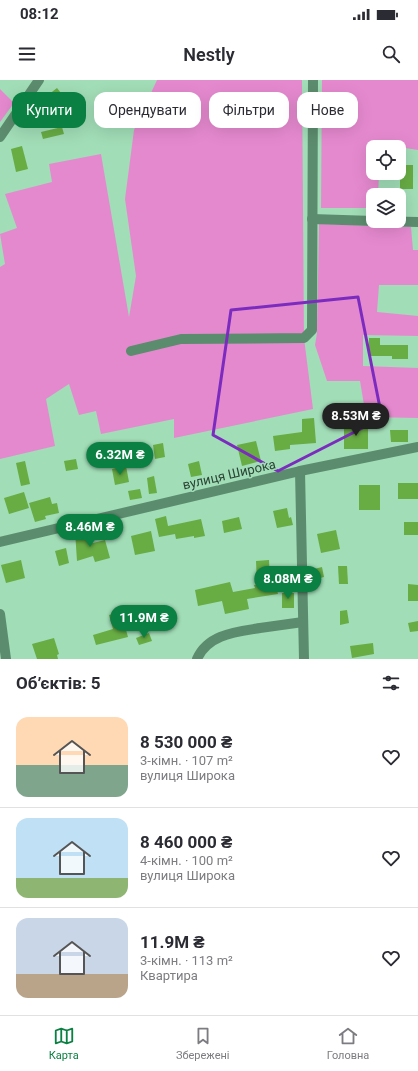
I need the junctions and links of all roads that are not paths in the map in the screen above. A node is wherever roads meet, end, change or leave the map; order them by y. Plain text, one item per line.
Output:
1 (39, 80) edge
2 (313, 80) edge
3 (0, 137) edge
4 (312, 219) junction
5 (366, 221) edge
6 (406, 222) edge
7 (418, 222) edge
8 (131, 351) dead end
9 (418, 447) edge
10 (300, 471) junction
11 (0, 542) edge
12 (0, 614) edge
13 (303, 622) junction
14 (6, 659) edge
15 (197, 659) edge
16 (304, 659) edge

1 - 3 street
2 - 4 street
4 - 5 street
4 - 8 street
6 - 7 street
9 - 10 street, вулиця Широка
10 - 11 street, вулиця Широка
10 - 13 street
12 - 14 street
13 - 15 street
13 - 16 street

